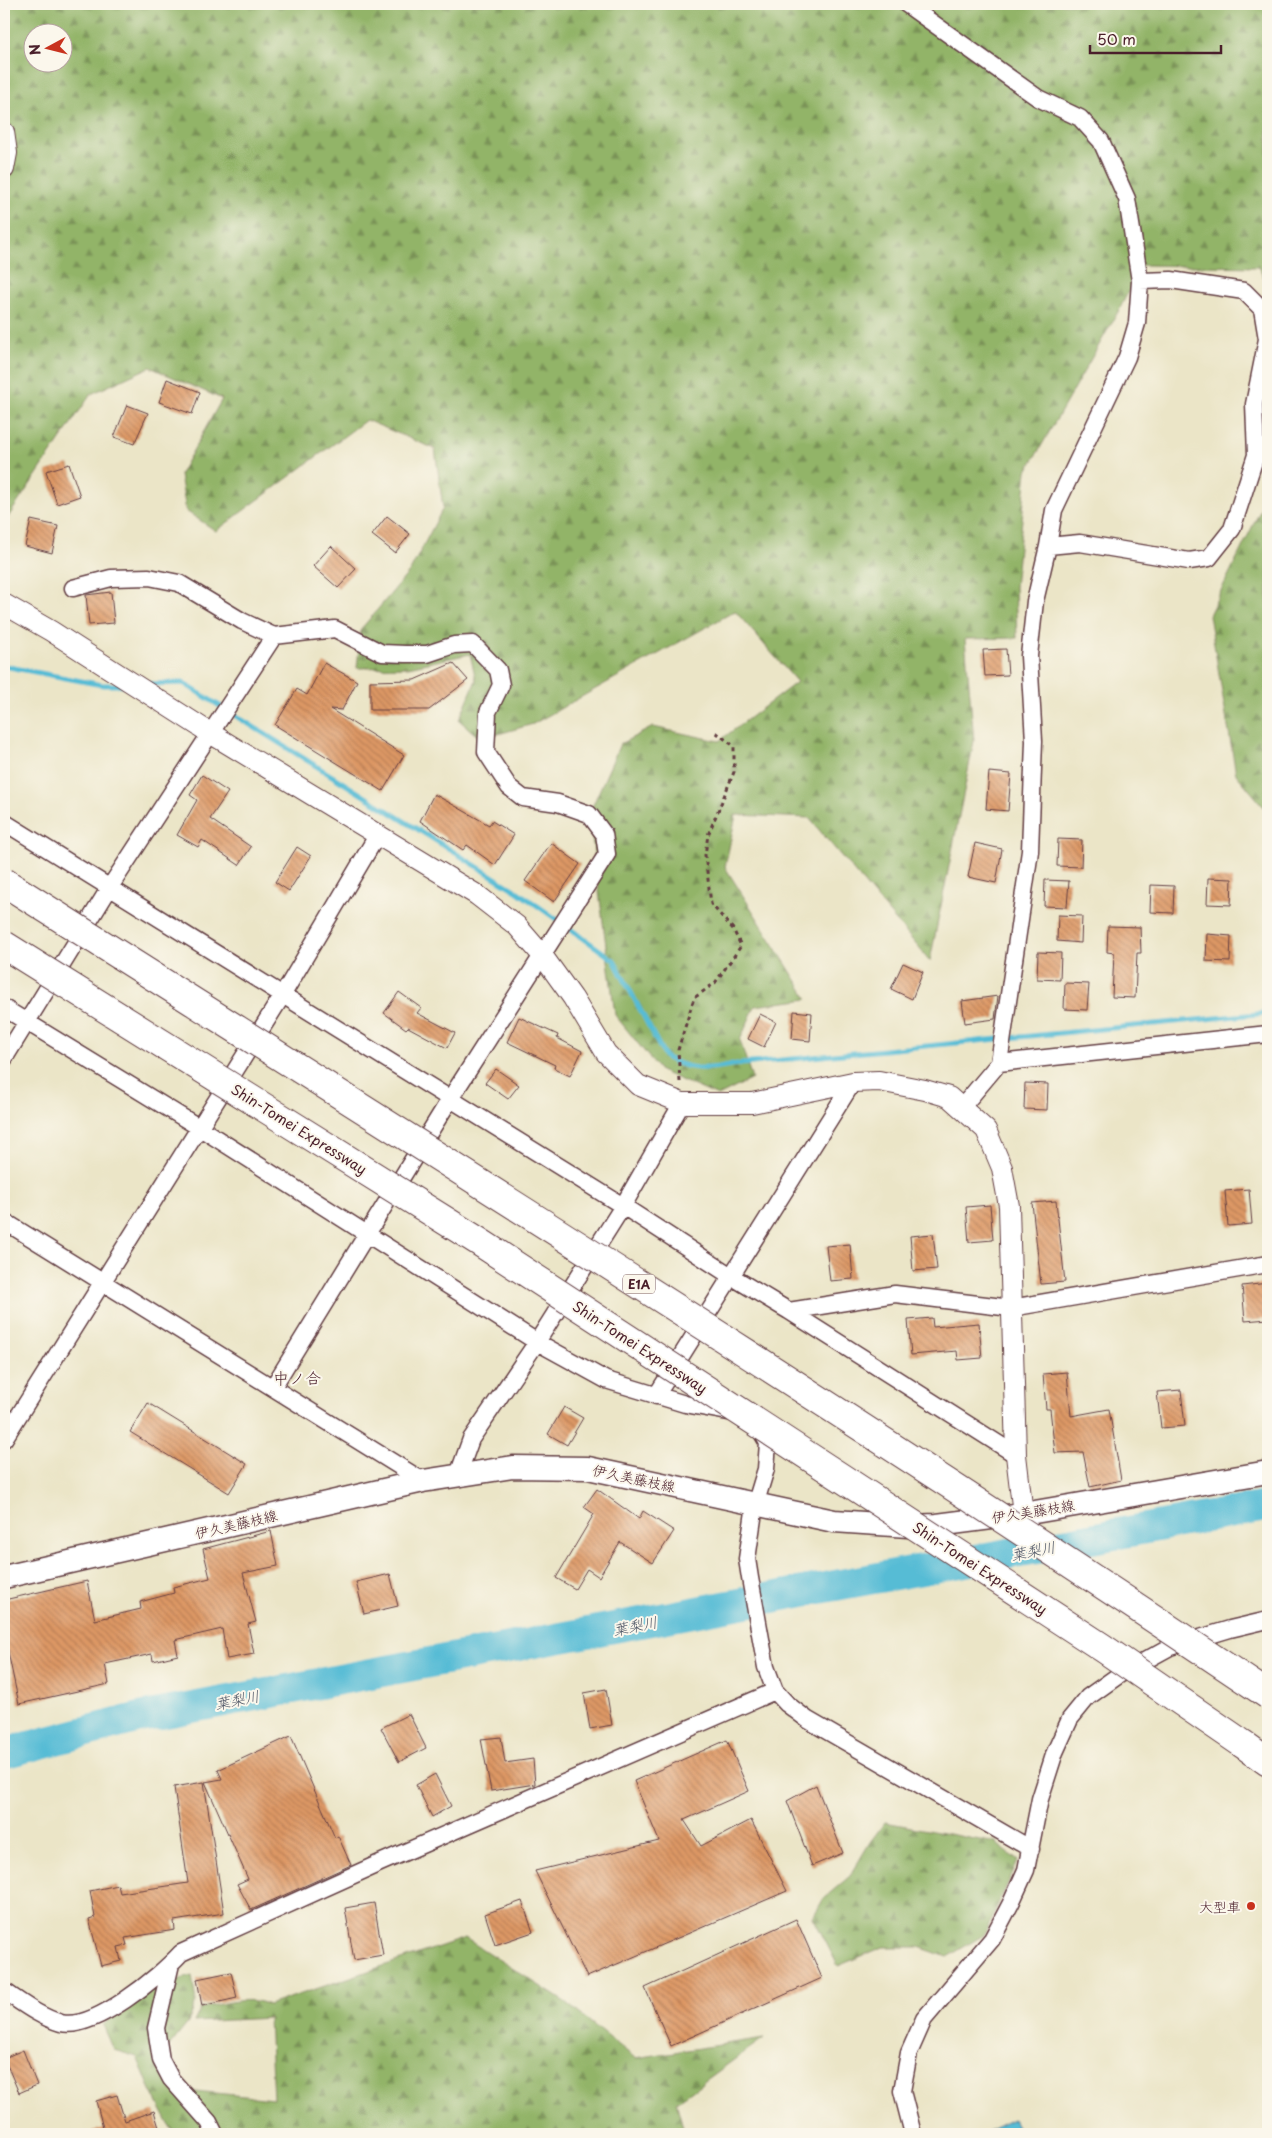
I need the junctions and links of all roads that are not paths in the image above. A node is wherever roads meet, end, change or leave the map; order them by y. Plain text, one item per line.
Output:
1 (906, 4) edge
2 (4, 132) edge
3 (4, 169) edge
4 (1140, 281) junction
5 (1048, 546) junction
6 (72, 588) dead end
7 (4, 604) edge
8 (274, 636) junction
9 (210, 733) junction
10 (4, 822) edge
11 (378, 834) junction
12 (4, 882) edge
13 (110, 887) junction
14 (4, 945) edge
15 (542, 955) junction
16 (282, 996) junction
17 (4, 1008) edge
18 (26, 1022) junction
19 (1268, 1034) edge
20 (4, 1059) edge
21 (999, 1063) junction
22 (853, 1082) junction
23 (450, 1099) junction
24 (682, 1103) junction
25 (962, 1107) junction
26 (200, 1128) junction
27 (623, 1206) junction
28 (4, 1221) edge
29 (367, 1235) junction
30 (1268, 1264) edge
31 (731, 1276) junction
32 (102, 1283) junction
33 (1011, 1308) junction
34 (789, 1311) junction
35 (537, 1342) junction
36 (273, 1387) junction
37 (656, 1396) junction
38 (4, 1439) edge
39 (1016, 1455) junction
40 (1268, 1472) edge
41 (458, 1475) junction
42 (423, 1481) junction
43 (754, 1504) junction
44 (1023, 1514) junction
45 (4, 1577) edge
46 (1268, 1620) edge
47 (775, 1691) junction
48 (1268, 1695) edge
49 (1268, 1762) edge
50 (1031, 1849) junction
51 (171, 1964) junction
52 (4, 1991) edge
53 (214, 2134) edge
54 (912, 2134) edge

1 - 4 street
2 - 3 street
4 - 5 street
4 - 5 street
5 - 21 street
6 - 8 street
7 - 9 street
8 - 9 street
8 - 15 street
9 - 11 street
9 - 13 street
10 - 13 street
11 - 15 street
11 - 16 street
12 - 48 highway, E1A, bridge
13 - 16 street
13 - 18 street
14 - 49 highway, Shin-Tomei Expressway, bridge
15 - 23 street
15 - 24 street
16 - 23 street
16 - 26 street
17 - 18 street
18 - 20 street
18 - 26 street
19 - 21 street
21 - 25 street
22 - 24 street
22 - 25 street
22 - 31 street
23 - 27 street
23 - 29 street
24 - 27 street
25 - 33 street
26 - 29 street
26 - 32 street
27 - 31 street
27 - 35 street
28 - 32 street
29 - 35 street
29 - 36 street
30 - 33 street
31 - 34 street
31 - 37 street
32 - 36 street
32 - 38 street
33 - 34 street
33 - 39 street
34 - 39 street
35 - 37 street
35 - 41 street
36 - 42 street
37 - 43 street
39 - 44 street
40 - 44 main road, 伊久美藤枝線
41 - 42 main road, 伊久美藤枝線
41 - 43 main road, 伊久美藤枝線
42 - 45 main road, 伊久美藤枝線
43 - 44 main road, 伊久美藤枝線
43 - 47 street
46 - 50 street
47 - 50 street
47 - 51 street
50 - 54 street
51 - 52 street
51 - 53 street

